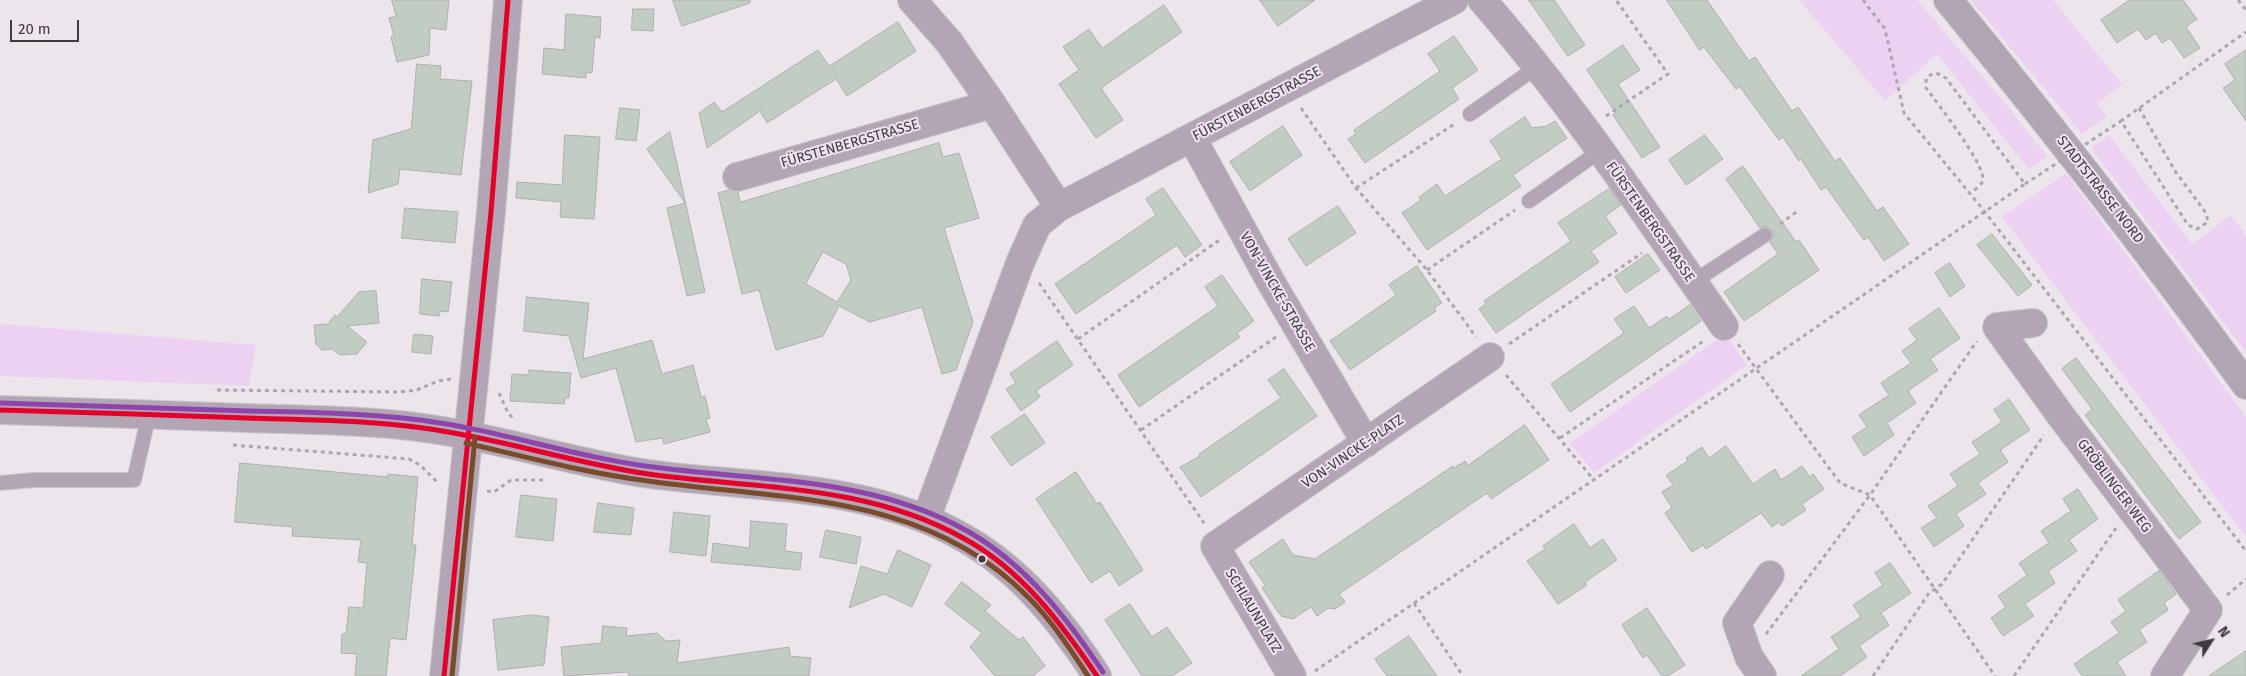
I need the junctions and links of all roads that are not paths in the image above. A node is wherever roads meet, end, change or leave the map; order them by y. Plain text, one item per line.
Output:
1 (508, 0) edge
2 (912, 0) edge
3 (1454, 0) edge
4 (1482, 0) edge
5 (1948, 0) edge
6 (1537, 67) junction
7 (992, 104) junction
8 (1470, 114) road end
9 (1192, 138) junction
10 (1593, 141) junction
11 (737, 176) dead end
12 (1529, 201) road end
13 (1059, 207) junction
14 (1765, 235) road end
15 (1693, 282) junction
16 (2033, 323) dead end
17 (1724, 326) road end
18 (1490, 357) road end
19 (2246, 385) edge
20 (0, 410) edge
21 (149, 414) junction
22 (468, 436) junction
23 (1366, 443) junction
24 (0, 483) edge
25 (926, 520) junction
26 (1215, 546) joint
27 (1770, 575) dead end
28 (1756, 666) edge
29 (444, 676) edge
30 (1098, 676) edge
31 (1292, 676) edge
32 (2165, 676) edge

1 - 22 street
2 - 7 street
3 - 9 street, FÜRSTENBERGSTRASSE
4 - 6 street, FÜRSTENBERGSTRASSE
5 - 19 main road, STADTSTRASSE NORD
6 - 8 lane
6 - 10 street, FÜRSTENBERGSTRASSE
7 - 11 street, FÜRSTENBERGSTRASSE
7 - 13 street
9 - 13 street, FÜRSTENBERGSTRASSE
9 - 23 street, VON-VINCKE-STRASSE
10 - 12 lane
10 - 15 street, FÜRSTENBERGSTRASSE
13 - 25 street, FÜRSTENBERGSTRASSE
14 - 15 lane
15 - 17 street, FÜRSTENBERGSTRASSE
16 - 32 street, GRÖBLINGER WEG
18 - 23 street, VON-VINCKE-PLATZ
20 - 21 street
21 - 22 street
21 - 24 lane
22 - 25 street
22 - 29 street
23 - 26 street, VON-VINCKE-PLATZ
25 - 30 street
26 - 31 street, SCHLAUNPLATZ
27 - 28 street

